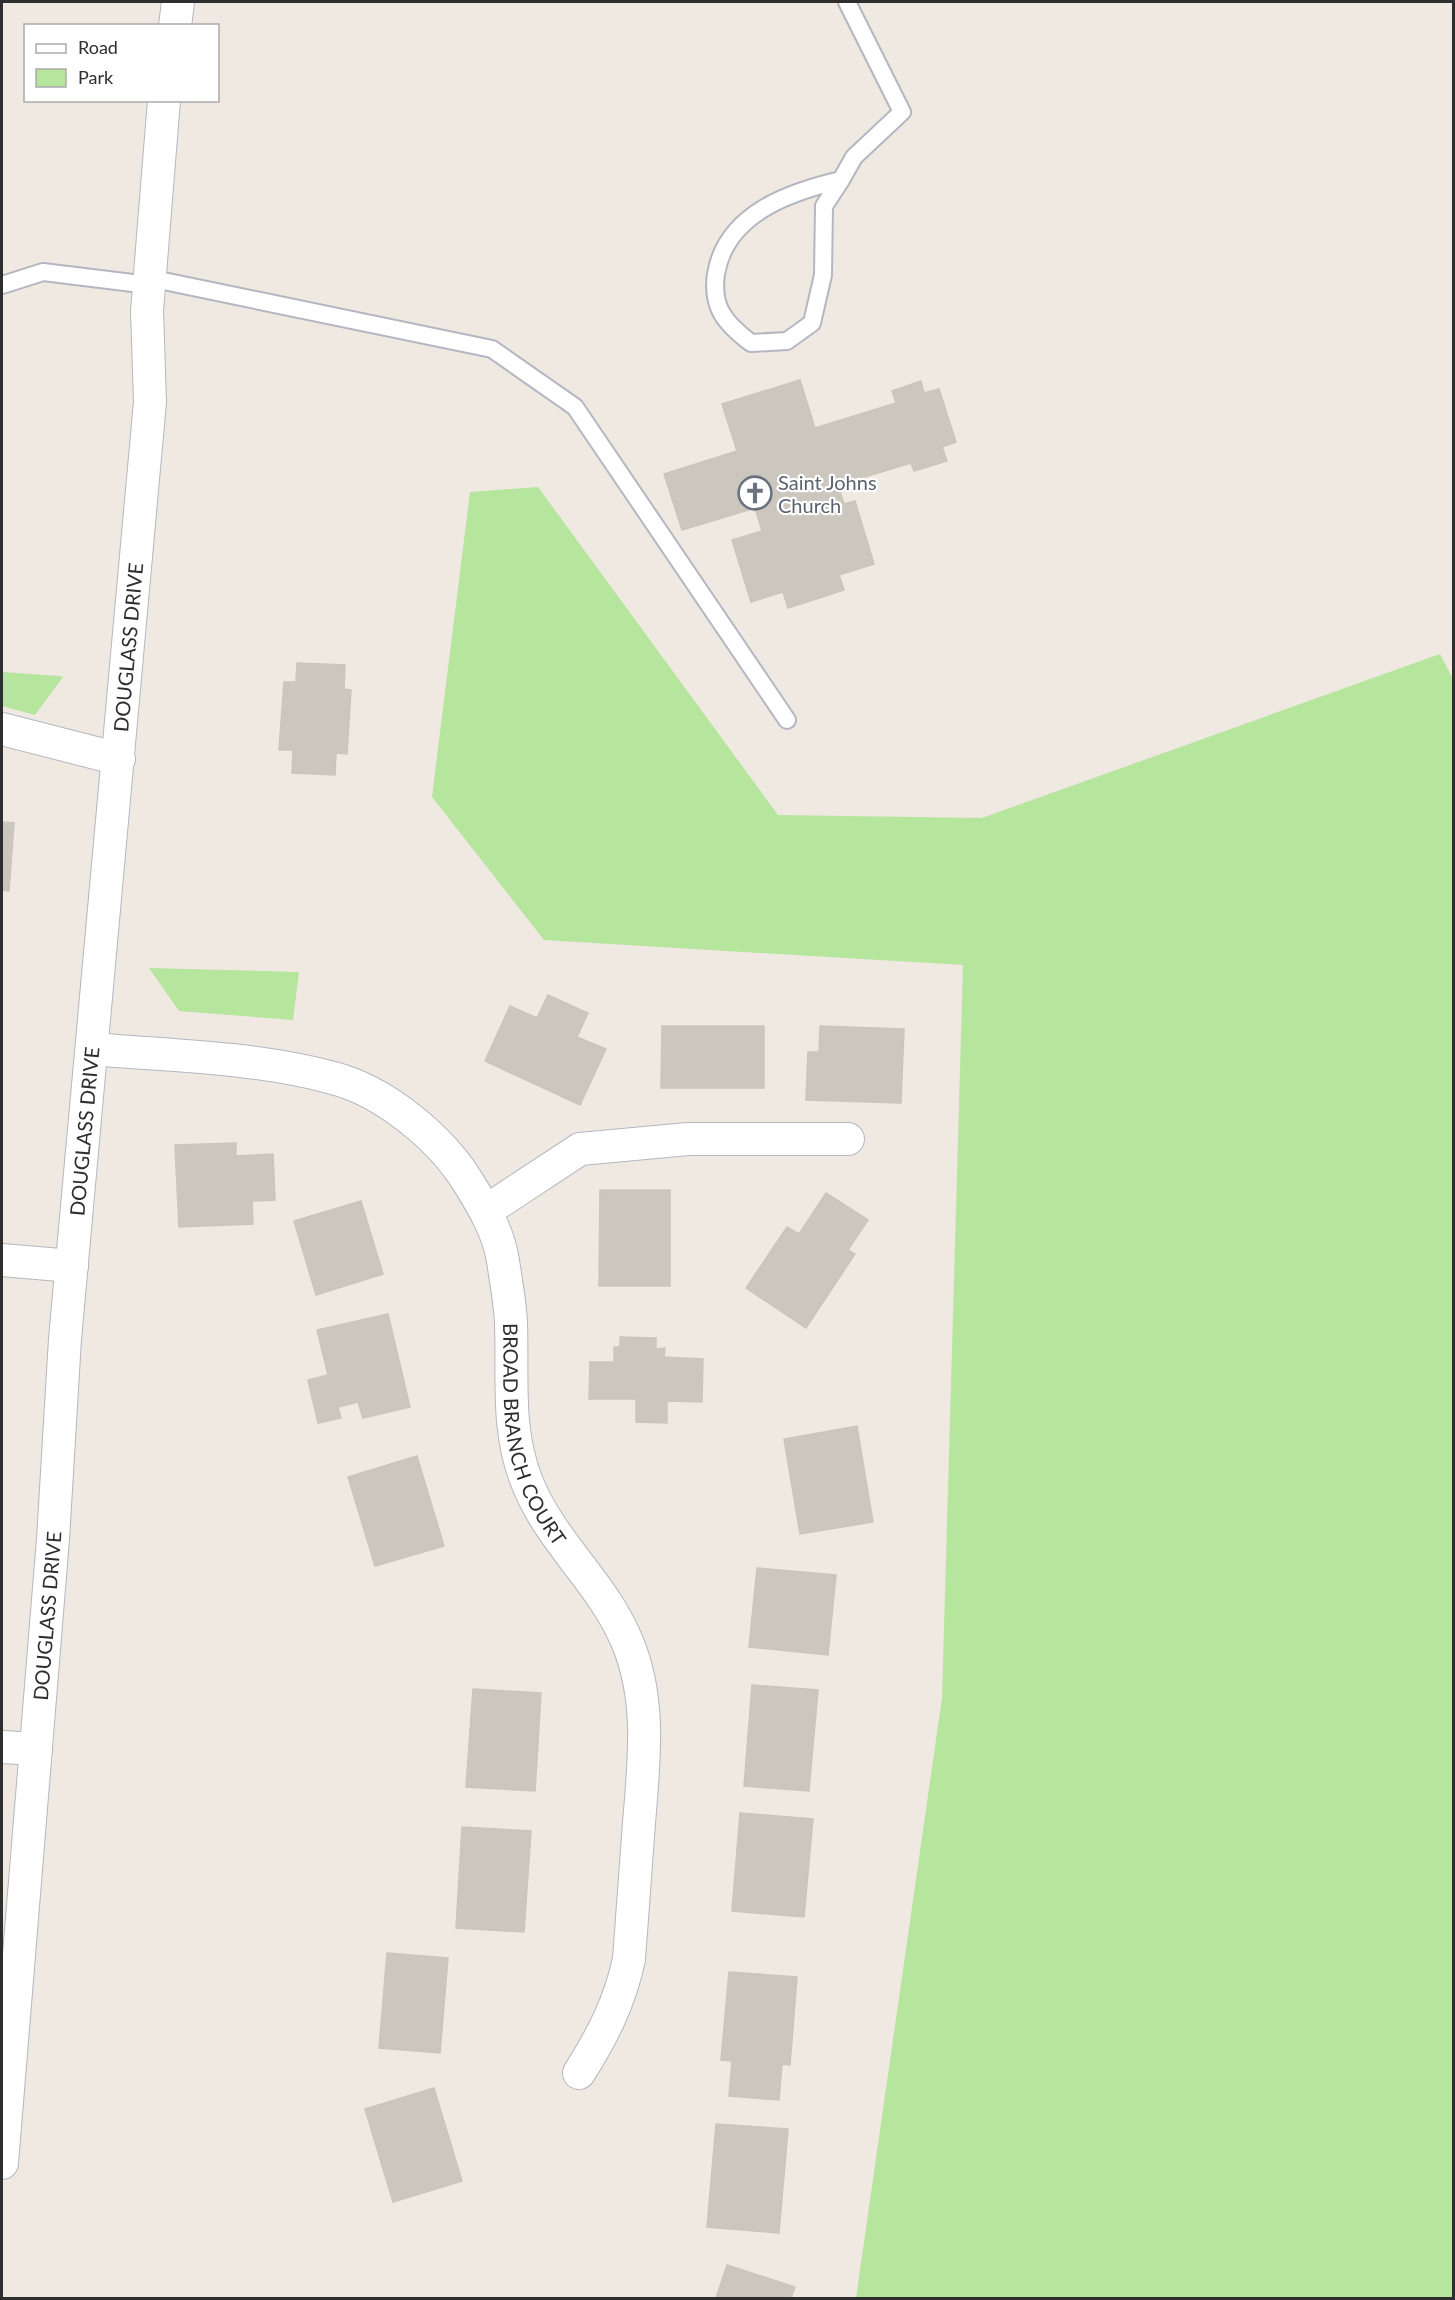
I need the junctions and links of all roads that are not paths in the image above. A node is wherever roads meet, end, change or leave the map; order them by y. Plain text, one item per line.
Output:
1 (178, 2) edge
2 (846, 2) edge
3 (175, 24) edge
4 (164, 102) edge
5 (841, 180) junction
6 (149, 282) junction
7 (2, 285) edge
8 (787, 720) dead end
9 (2, 729) edge
10 (119, 759) junction
11 (93, 1049) junction
12 (848, 1139) dead end
13 (486, 1211) junction
14 (2, 1260) edge
15 (72, 1266) junction
16 (2, 1747) edge
17 (36, 1749) junction
18 (579, 2073) dead end
19 (2, 2163) edge

1 - 3 street
2 - 5 lane
4 - 6 street, DOUGLASS DRIVE
5 - 5 lane
6 - 7 lane
6 - 8 lane
6 - 10 street, DOUGLASS DRIVE
9 - 10 street
10 - 11 street, DOUGLASS DRIVE
11 - 13 street, BROAD BRANCH COURT
11 - 15 street, DOUGLASS DRIVE
12 - 13 street
13 - 18 street, BROAD BRANCH COURT
14 - 15 street
15 - 17 street, DOUGLASS DRIVE
16 - 17 street
17 - 19 street, DOUGLASS DRIVE

